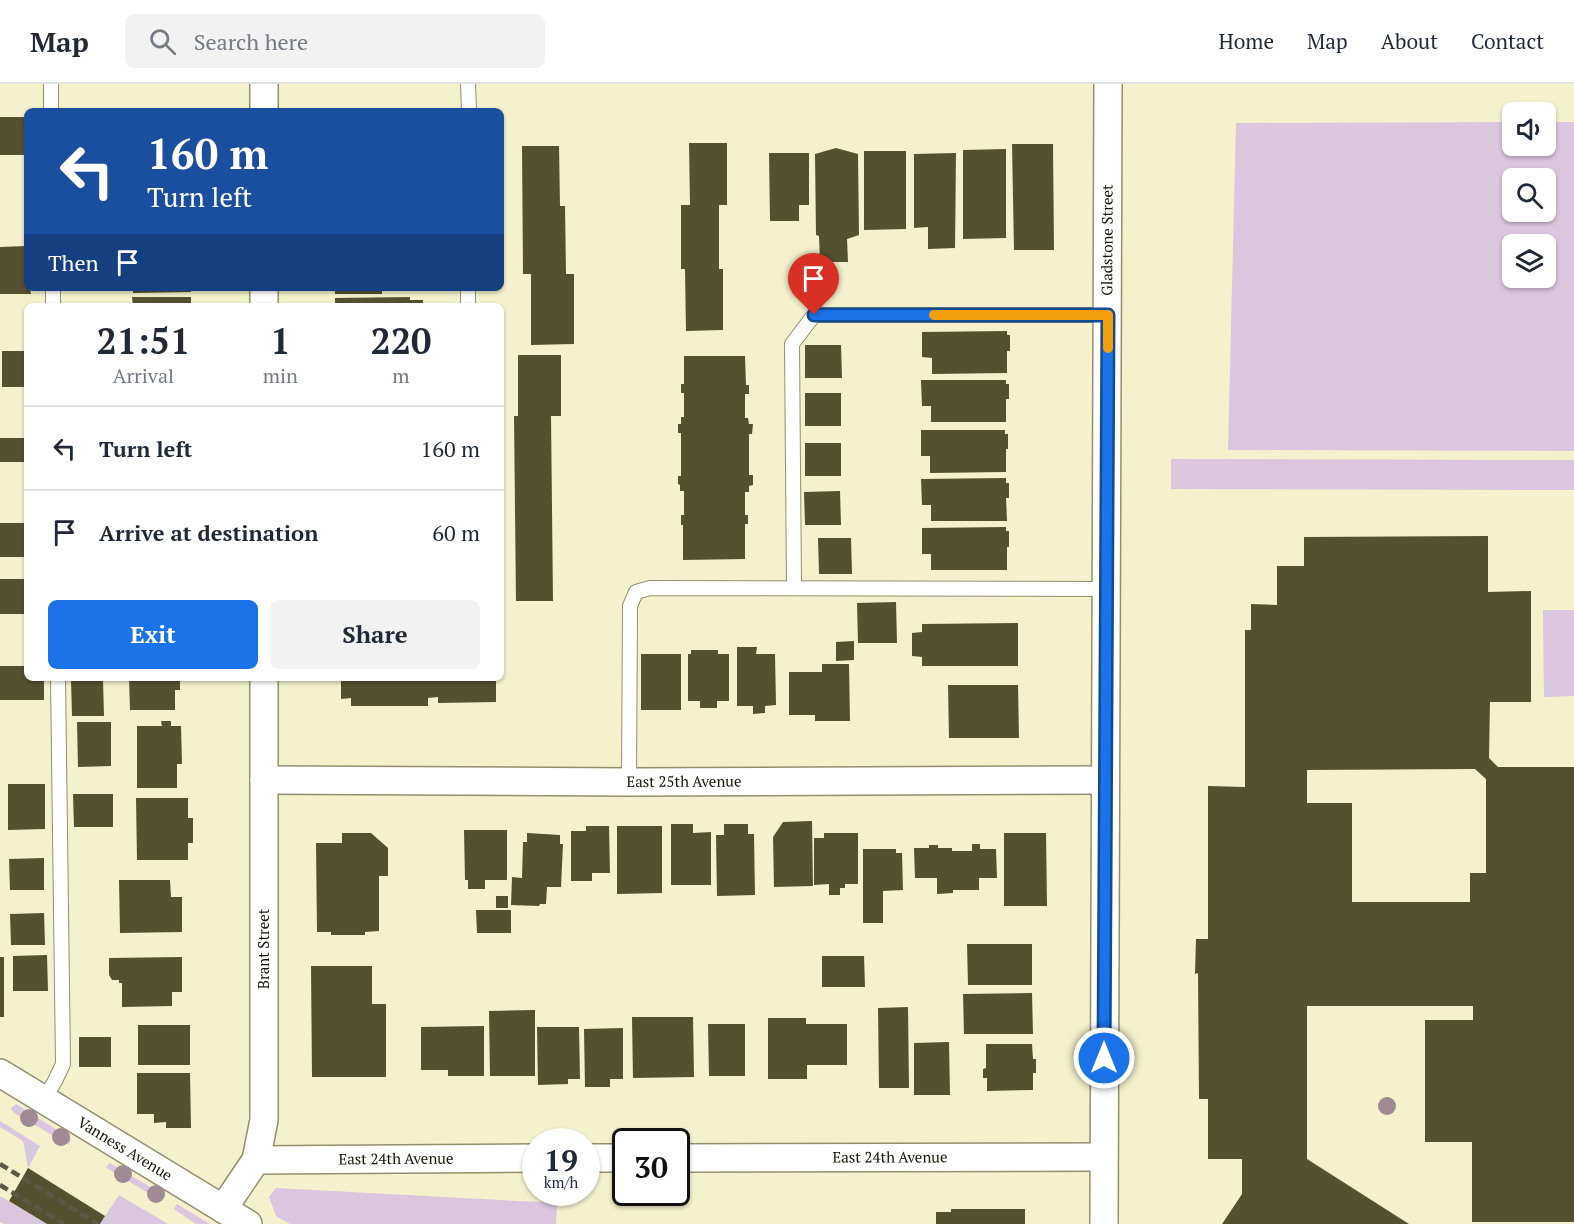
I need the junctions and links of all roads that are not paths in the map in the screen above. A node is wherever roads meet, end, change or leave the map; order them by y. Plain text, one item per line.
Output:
1 (51, 84) edge
2 (264, 84) edge
3 (468, 84) edge
4 (1108, 84) edge
5 (51, 108) edge
6 (264, 108) edge
7 (468, 108) edge
8 (1108, 315) junction
9 (794, 587) junction
10 (1106, 590) junction
11 (58, 681) edge
12 (264, 681) edge
13 (264, 780) junction
14 (1105, 780) junction
15 (629, 782) junction
16 (0, 1073) edge
17 (44, 1099) junction
18 (1104, 1157) junction
19 (522, 1158) edge
20 (690, 1158) edge
21 (256, 1160) junction
22 (223, 1209) junction
23 (248, 1224) edge
24 (1104, 1224) edge

1 - 5 lane
2 - 6 street
3 - 7 lane
4 - 8 street, Gladstone Street
8 - 9 lane
8 - 10 street, Gladstone Street
9 - 10 lane
9 - 15 lane
10 - 14 street, Gladstone Street
11 - 17 lane
12 - 13 street, Brant Street
13 - 15 street, East 25th Avenue
13 - 21 street, Brant Street
14 - 15 street, East 25th Avenue
14 - 18 street, Gladstone Street
16 - 17 street, Vanness Avenue
17 - 22 street, Vanness Avenue
18 - 20 street, East 24th Avenue
18 - 24 street, Gladstone Street
19 - 21 street, East 24th Avenue
21 - 22 street, Brant Street
22 - 23 street, Vanness Avenue

